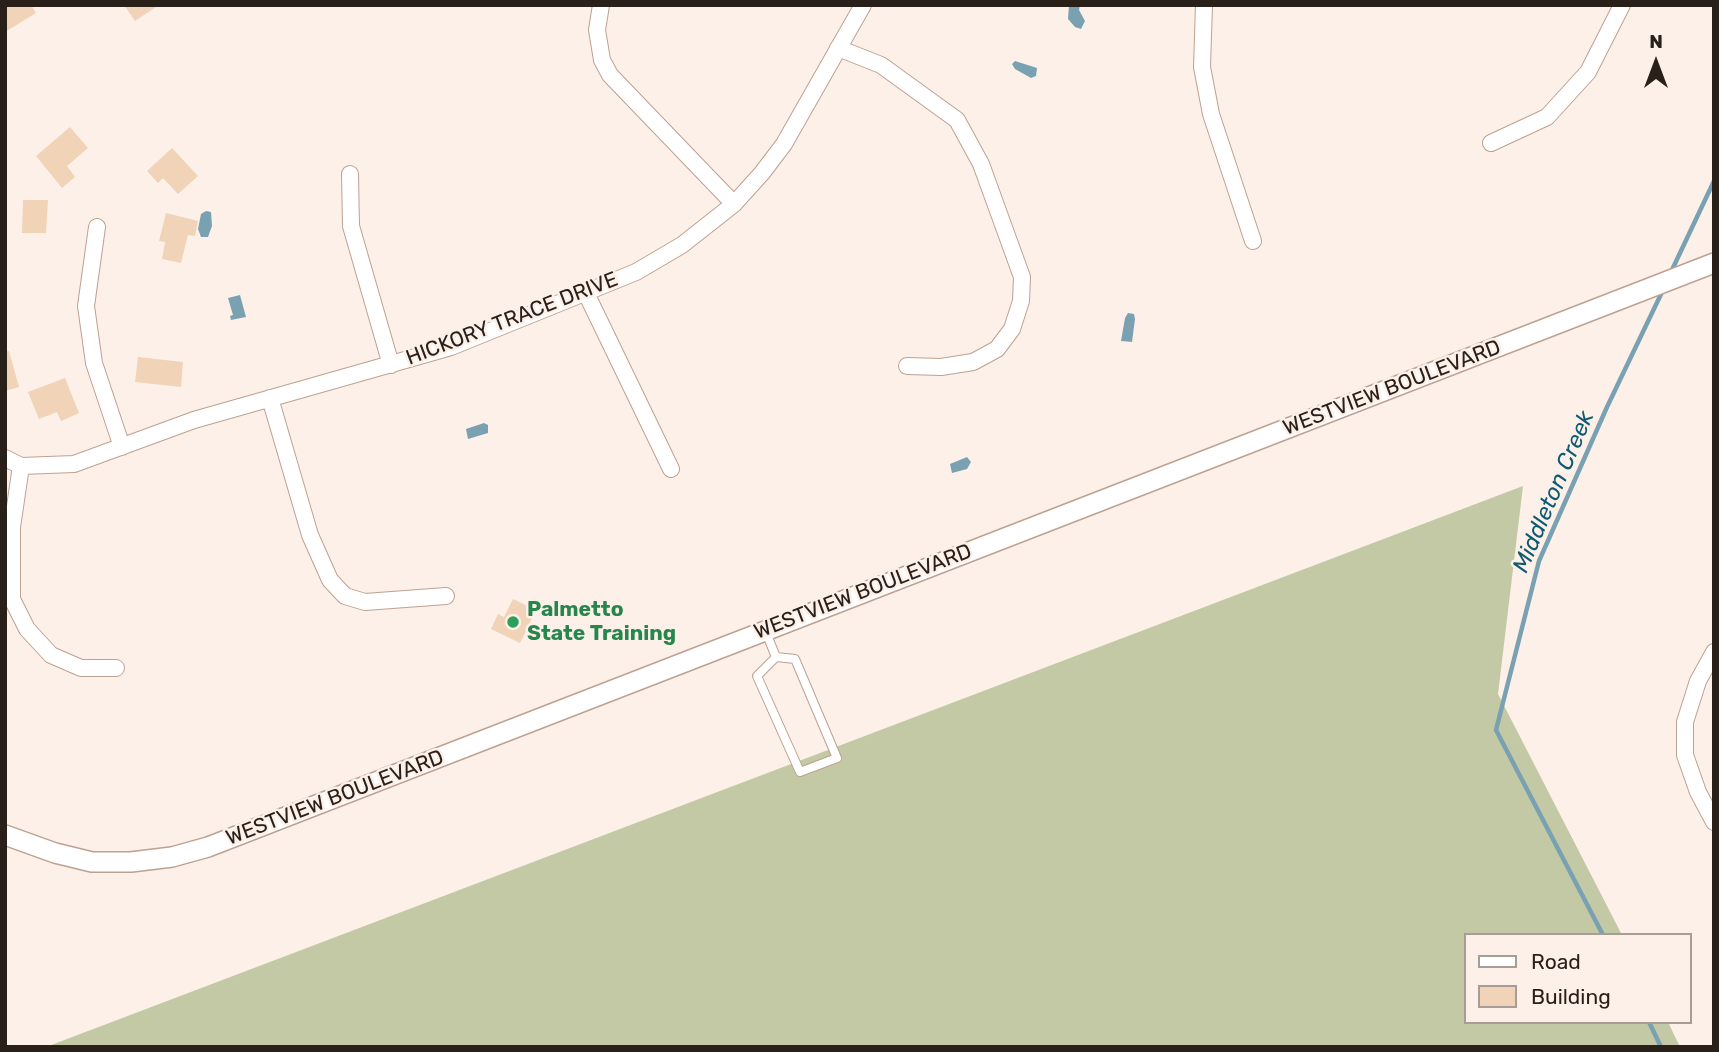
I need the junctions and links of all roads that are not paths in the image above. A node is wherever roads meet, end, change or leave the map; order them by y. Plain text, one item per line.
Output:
1 (601, 5) edge
2 (863, 5) edge
3 (1204, 5) edge
4 (1622, 5) edge
5 (838, 48) junction
6 (1491, 143) dead end
7 (350, 174) dead end
8 (734, 204) junction
9 (97, 227) dead end
10 (1253, 241) dead end
11 (1706, 265) edge
12 (586, 293) junction
13 (391, 365) junction
14 (907, 366) dead end
15 (270, 398) junction
16 (122, 447) junction
17 (5, 458) edge
18 (21, 466) junction
19 (671, 469) dead end
20 (446, 596) dead end
21 (765, 630) junction
22 (1714, 652) edge
23 (776, 657) junction
24 (116, 668) dead end
25 (1714, 822) edge
26 (5, 835) edge

1 - 8 street
2 - 5 street, HICKORY TRACE DRIVE
3 - 10 street
4 - 6 street
5 - 8 street, HICKORY TRACE DRIVE
5 - 14 street
7 - 13 street
8 - 12 street, HICKORY TRACE DRIVE
9 - 16 street
11 - 21 street, WESTVIEW BOULEVARD
12 - 13 street, HICKORY TRACE DRIVE
12 - 19 street
13 - 15 street, HICKORY TRACE DRIVE
15 - 16 street, HICKORY TRACE DRIVE
15 - 20 street
16 - 18 street, HICKORY TRACE DRIVE
17 - 18 street, HICKORY TRACE DRIVE
18 - 24 street
21 - 23 lane
21 - 26 street, WESTVIEW BOULEVARD
22 - 25 street
23 - 23 lane

